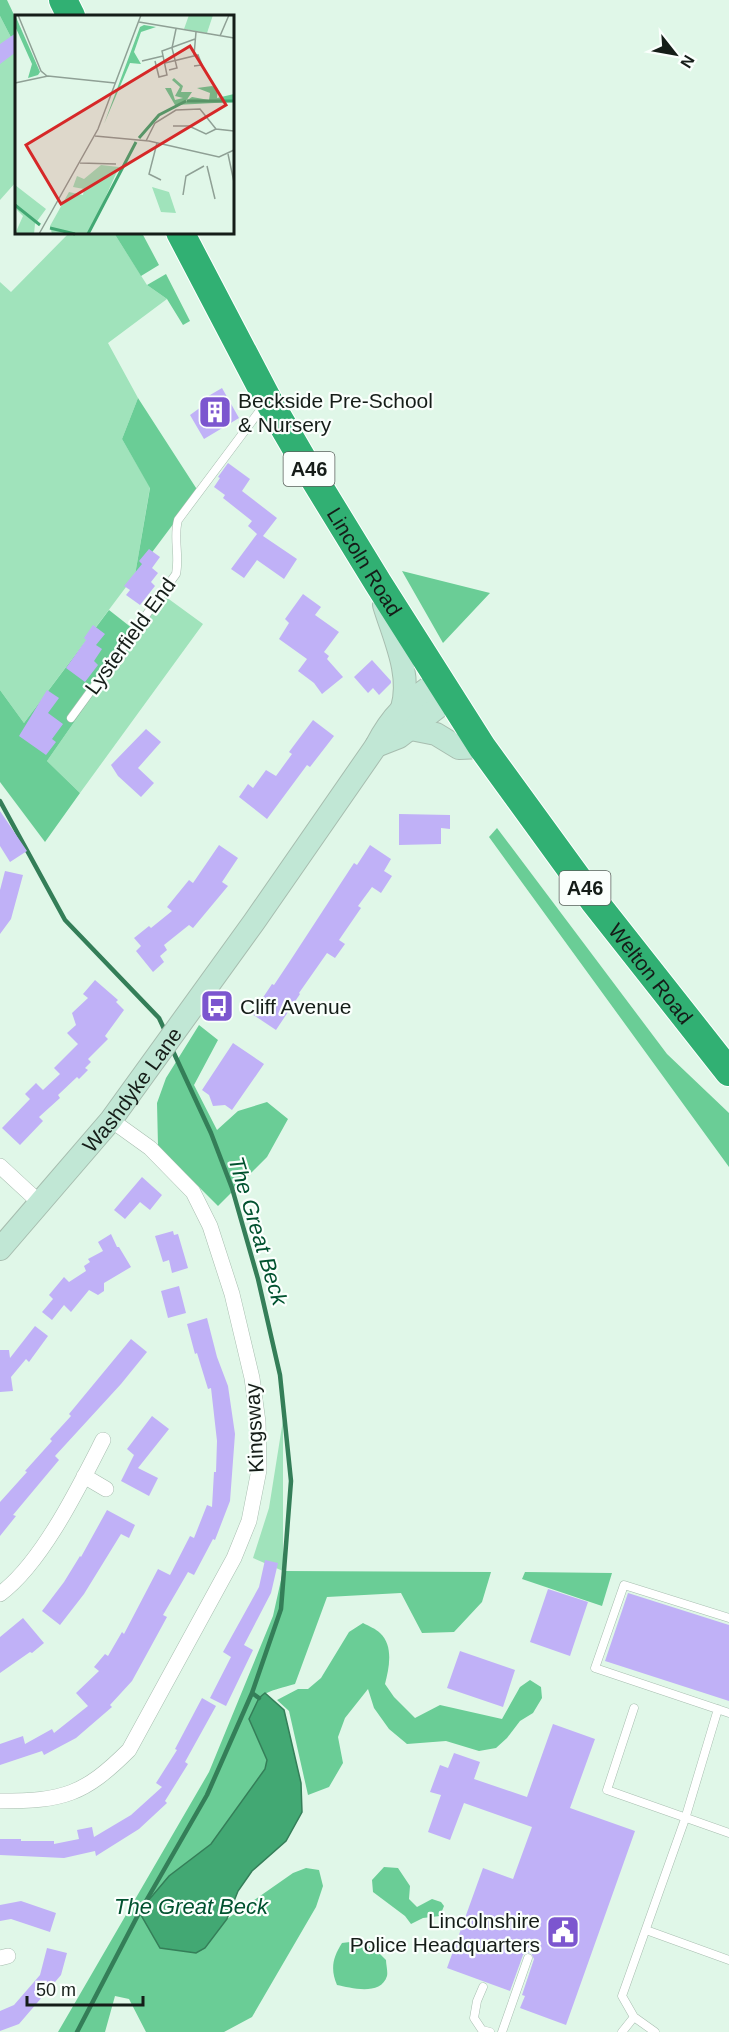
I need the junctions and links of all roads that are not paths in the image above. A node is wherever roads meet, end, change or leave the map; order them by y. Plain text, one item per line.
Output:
1 (63, 0) edge
2 (70, 15) edge
3 (181, 234) edge
4 (268, 400) junction
5 (378, 583) junction
6 (445, 689) junction
7 (402, 708) junction
8 (71, 718) dead end
9 (411, 729) junction
10 (376, 746) junction
11 (483, 747) junction
12 (729, 1071) edge
13 (111, 1120) junction
14 (0, 1166) edge
15 (40, 1203) junction
16 (0, 1249) edge
17 (103, 1440) dead end
18 (84, 1476) junction
19 (106, 1489) dead end
20 (0, 1594) edge
21 (729, 1618) edge
22 (634, 1708) dead end
23 (718, 1709) junction
24 (729, 1713) edge
25 (0, 1802) edge
26 (685, 1819) junction
27 (729, 1833) edge
28 (646, 1930) junction
29 (528, 1958) dead end
30 (729, 1960) edge
31 (483, 1987) dead end
32 (634, 2017) junction
33 (490, 2032) edge
34 (502, 2032) edge
35 (622, 2032) edge
36 (655, 2032) edge

1 - 2 highway
3 - 4 highway, Lincoln Road / A46
4 - 5 highway, Lincoln Road / A46
4 - 8 lane, Lysterfield End
5 - 6 highway, Lincoln Road / A46
5 - 7 street
6 - 7 street, Washdyke Lane
6 - 9 street
6 - 11 highway, Welton Road / A46
7 - 10 street, Washdyke Lane
9 - 10 street
9 - 11 street
10 - 13 street, Washdyke Lane
11 - 12 highway, Welton Road / A46
13 - 15 street, Washdyke Lane
13 - 25 street, Kingsway
14 - 15 street
15 - 16 street, Washdyke Lane
17 - 18 street
18 - 19 street
18 - 20 street
21 - 23 lane
22 - 26 lane
23 - 24 lane
23 - 26 lane
26 - 27 lane
26 - 28 lane
28 - 30 lane
28 - 32 lane
29 - 34 lane
31 - 33 lane
32 - 35 lane
32 - 36 lane

